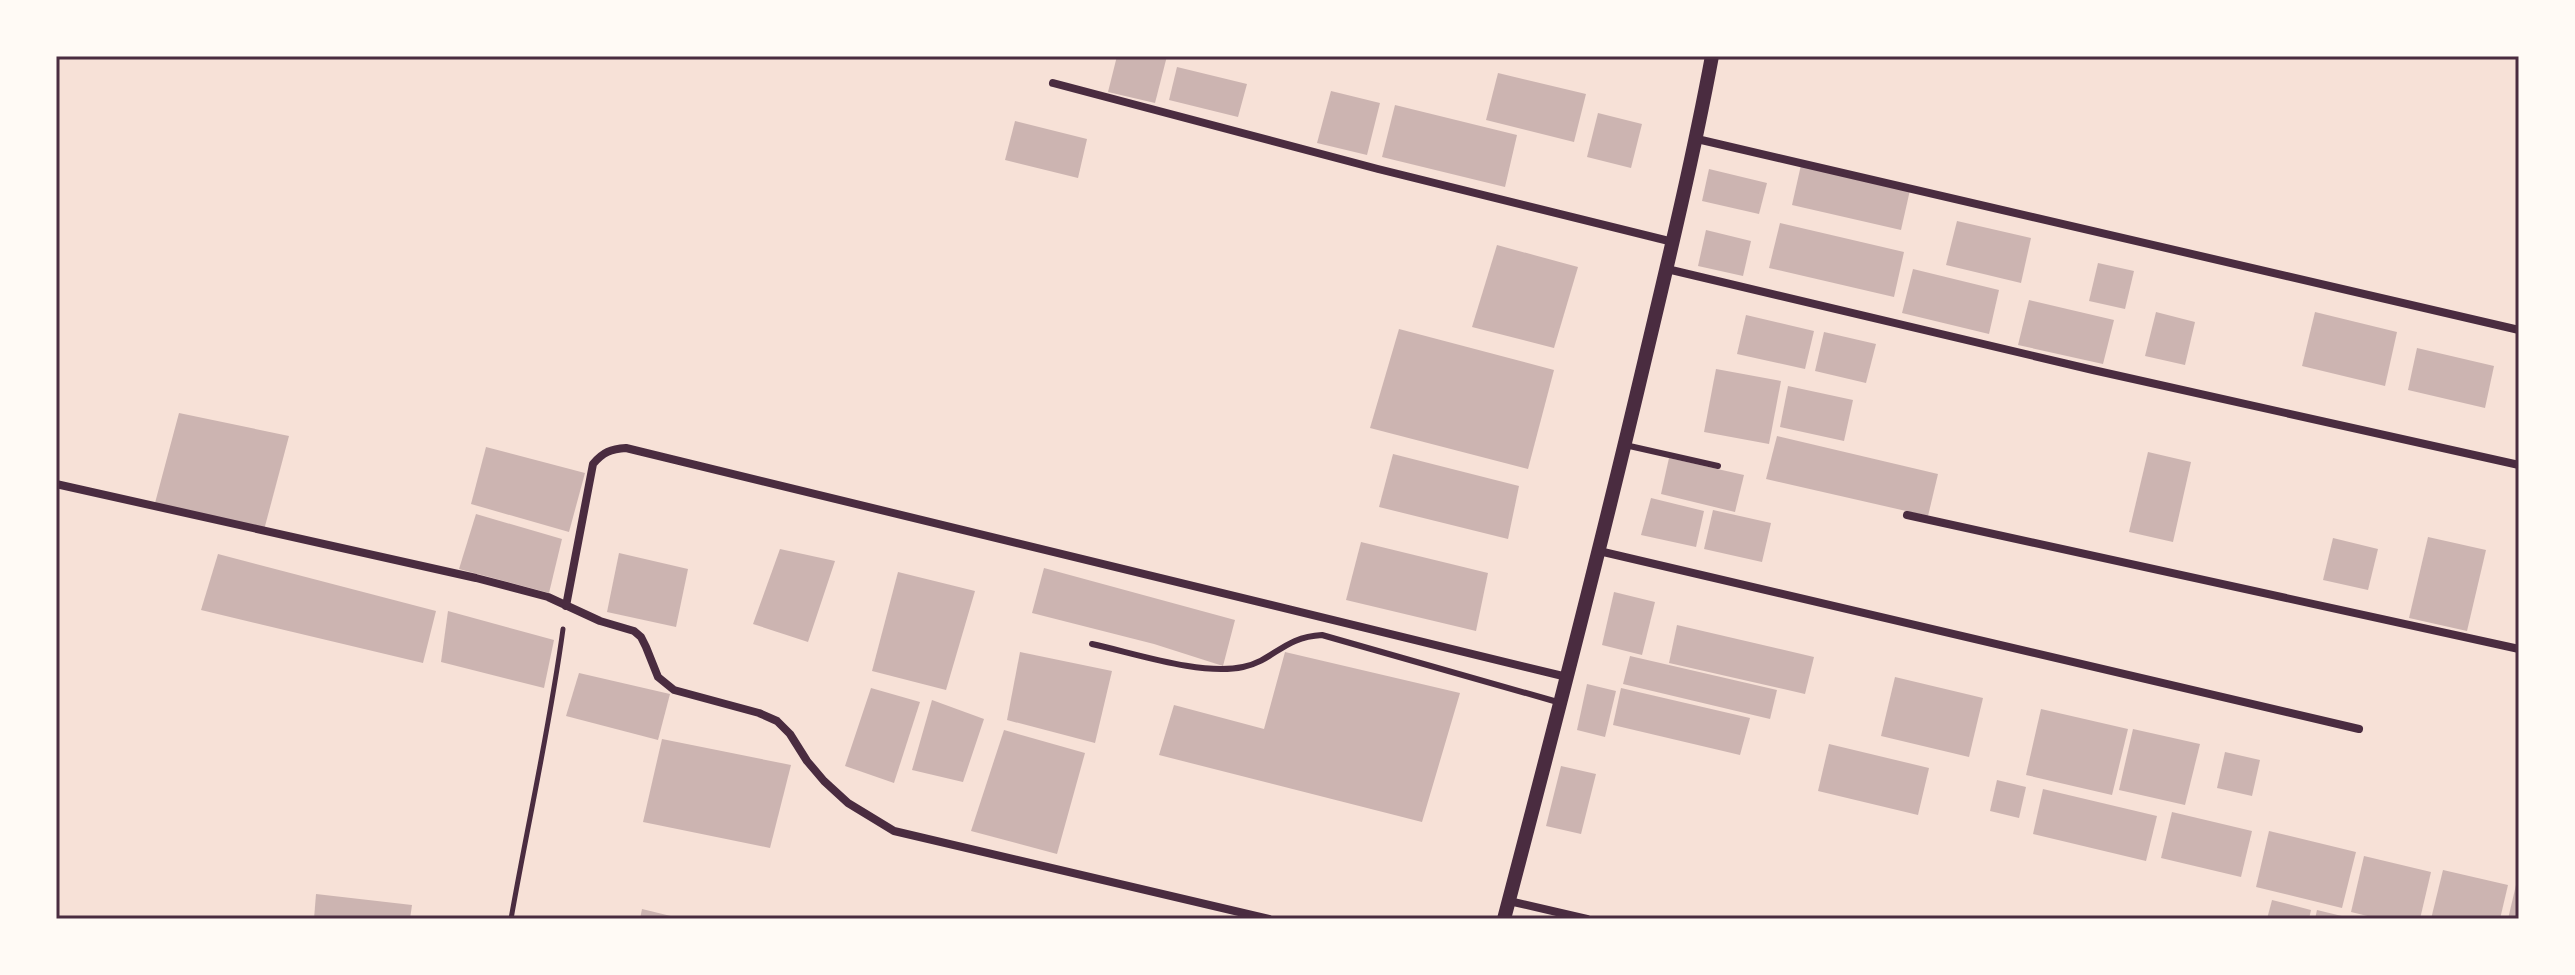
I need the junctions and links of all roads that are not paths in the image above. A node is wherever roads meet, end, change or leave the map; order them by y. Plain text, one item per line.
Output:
1 (1712, 56) edge
2 (1053, 83) dead end
3 (1697, 139) junction
4 (1673, 242) junction
5 (1667, 269) junction
6 (2519, 330) edge
7 (1625, 445) junction
8 (2519, 465) edge
9 (1718, 466) dead end
10 (56, 484) edge
11 (1907, 515) dead end
12 (1599, 551) junction
13 (566, 606) junction
14 (1092, 644) dead end
15 (2519, 649) edge
16 (1567, 677) junction
17 (1561, 703) junction
18 (2359, 729) dead end
19 (1509, 901) junction
20 (1269, 919) edge
21 (1504, 919) edge
22 (1587, 919) edge

1 - 3 street
2 - 4 street
3 - 4 street
3 - 6 street
4 - 5 street
5 - 7 street
5 - 8 street
7 - 9 lane
7 - 12 street
10 - 13 street
11 - 15 street
12 - 16 street
12 - 18 street
13 - 16 street
13 - 20 street
14 - 17 lane
16 - 17 street
17 - 19 street
19 - 21 street
19 - 22 street

